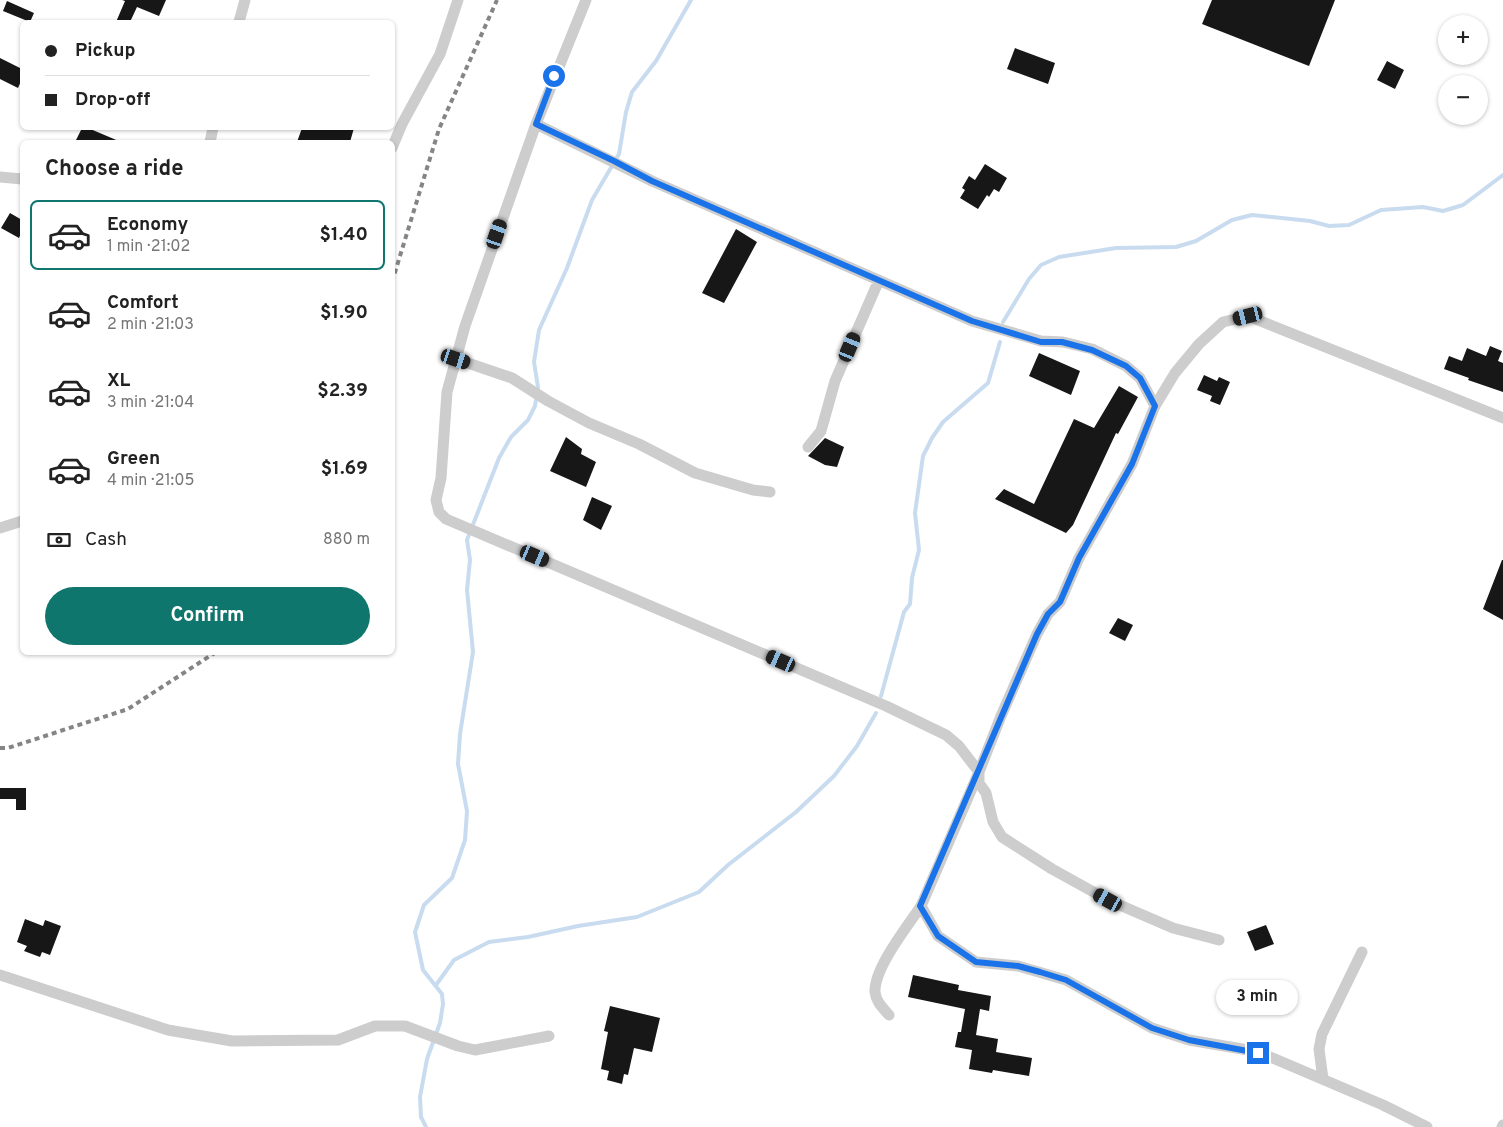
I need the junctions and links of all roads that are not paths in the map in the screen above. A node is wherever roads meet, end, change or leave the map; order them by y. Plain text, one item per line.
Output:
1 (245, 0) edge
2 (458, 0) edge
3 (586, 0) edge
4 (240, 20) edge
5 (536, 124) junction
6 (395, 141) edge
7 (0, 177) edge
8 (20, 179) edge
9 (878, 280) junction
10 (456, 359) junction
11 (1155, 406) junction
12 (1503, 418) edge
13 (808, 447) dead end
14 (770, 492) dead end
15 (20, 522) edge
16 (0, 528) edge
17 (979, 772) junction
18 (920, 906) junction
19 (1219, 940) dead end
20 (1362, 952) dead end
21 (0, 976) edge
22 (889, 1015) dead end
23 (548, 1036) dead end
24 (1323, 1080) junction
25 (1427, 1127) edge

1 - 4 street
2 - 6 street
3 - 5 street
5 - 9 street
5 - 10 street
7 - 8 street
9 - 11 street
9 - 13 street
10 - 14 street
10 - 17 street
11 - 12 street
11 - 17 street
15 - 16 street
17 - 18 street
17 - 19 street
18 - 22 street
18 - 24 street
20 - 24 street
21 - 23 street
24 - 25 street

